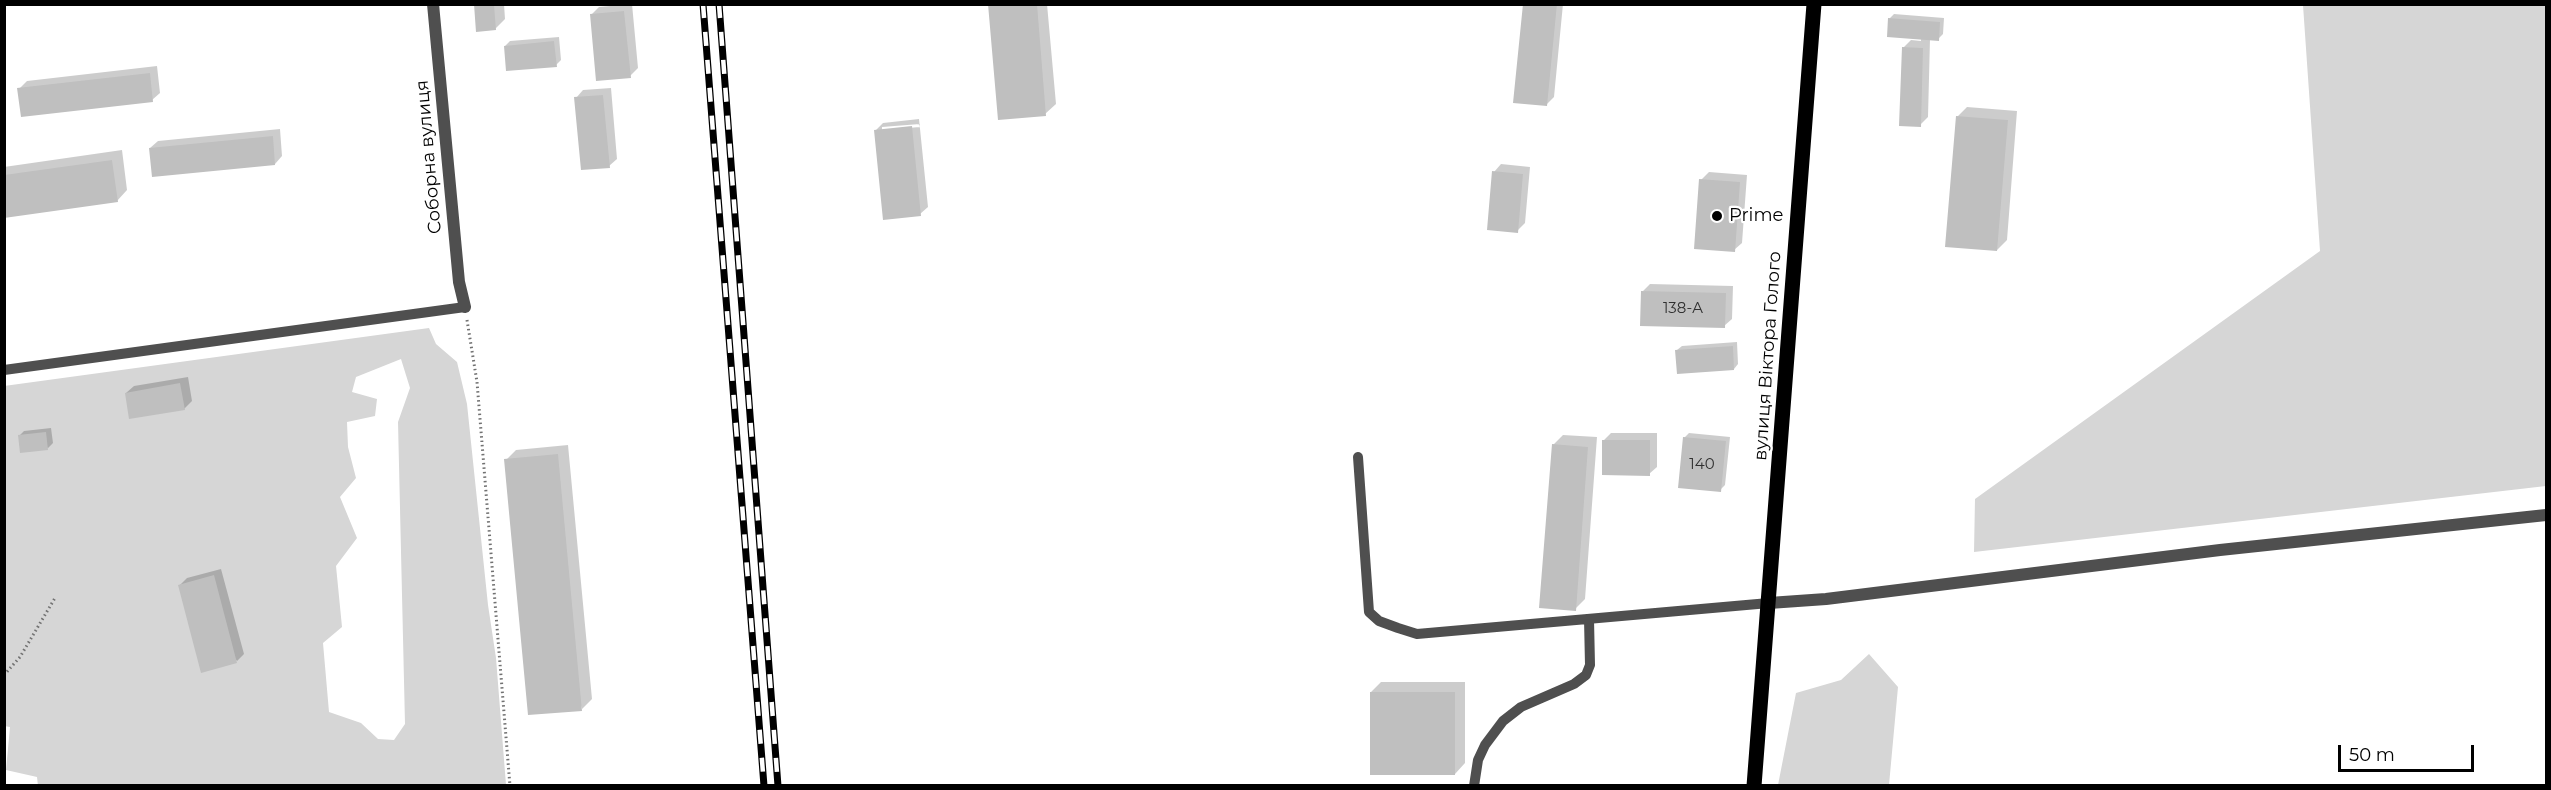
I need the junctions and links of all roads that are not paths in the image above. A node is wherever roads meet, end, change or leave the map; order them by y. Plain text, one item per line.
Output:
1 (433, 4) edge
2 (1814, 4) edge
3 (465, 307) joint
4 (4, 370) edge
5 (1358, 457) dead end
6 (2547, 515) edge
7 (1769, 603) junction
8 (1589, 619) junction
9 (1474, 786) edge
10 (1754, 786) edge

1 - 3 street, Соборна вулиця
2 - 7 main road, вулиця Віктора Голого
3 - 4 lane
5 - 8 lane
6 - 7 street
7 - 8 lane
7 - 10 main road, вулиця Віктора Голого
8 - 9 lane

